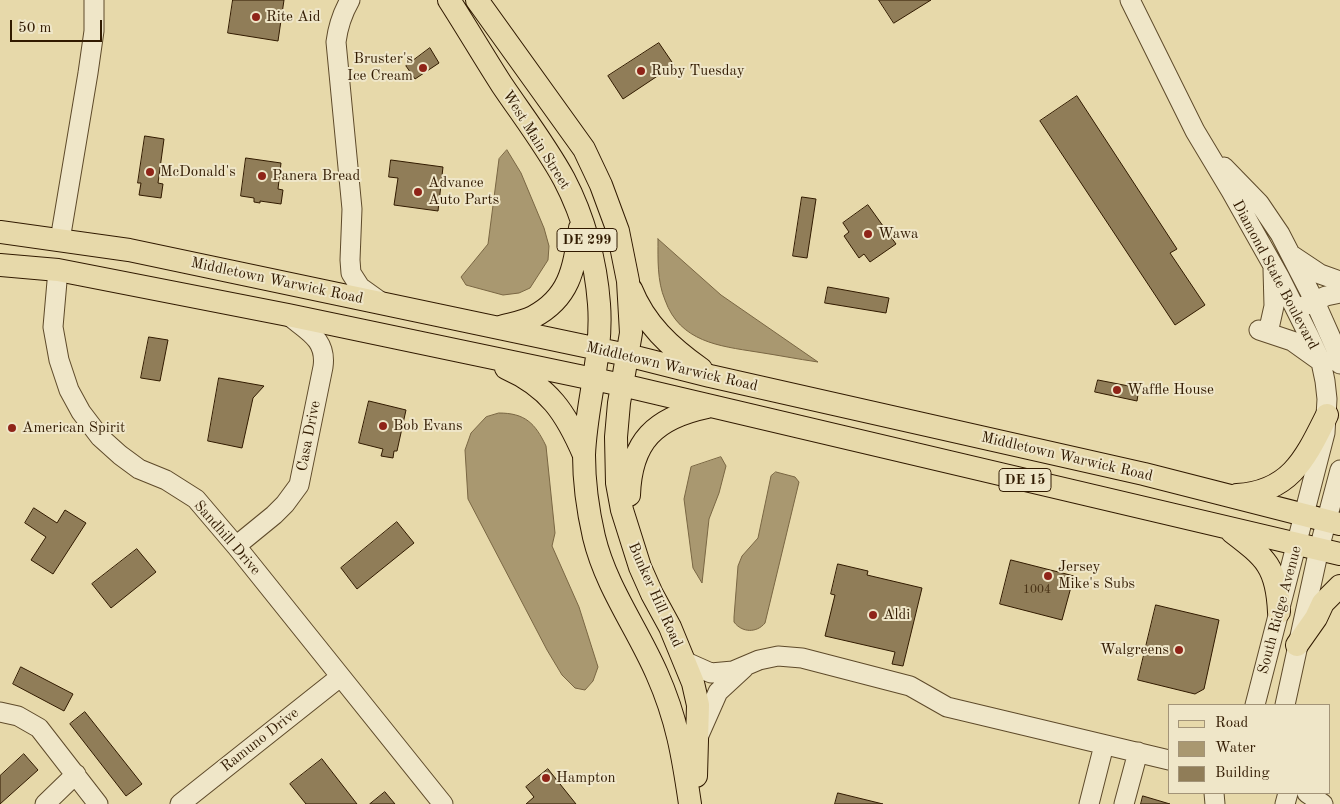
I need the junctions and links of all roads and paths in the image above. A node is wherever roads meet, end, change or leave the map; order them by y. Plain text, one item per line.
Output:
1 (94, 0) edge
2 (350, 0) edge
3 (449, 0) edge
4 (476, 0) edge
5 (1130, 0) edge
6 (1195, 131) junction
7 (581, 220) junction
8 (0, 232) edge
9 (60, 240) junction
10 (129, 250) junction
11 (1290, 254) junction
12 (0, 264) edge
13 (1273, 265) junction
14 (58, 270) junction
15 (628, 281) junction
16 (1340, 281) edge
17 (1340, 293) edge
18 (1315, 302) junction
19 (382, 303) junction
20 (1296, 310) junction
21 (288, 315) junction
22 (498, 328) junction
23 (598, 349) junction
24 (475, 354) junction
25 (627, 355) junction
26 (1321, 362) junction
27 (1340, 364) edge
28 (710, 376) junction
29 (593, 380) junction
30 (622, 385) junction
31 (710, 406) junction
32 (1327, 415) junction
33 (584, 455) junction
34 (1340, 470) edge
35 (1226, 495) junction
36 (1304, 515) junction
37 (1333, 522) edge
38 (1226, 527) junction
39 (631, 544) junction
40 (1297, 544) junction
41 (236, 546) junction
42 (1329, 551) edge
43 (1340, 586) edge
44 (1279, 612) junction
45 (1297, 645) junction
46 (684, 661) junction
47 (747, 665) junction
48 (340, 677) junction
49 (1255, 704) edge
50 (1284, 704) edge
51 (0, 712) edge
52 (698, 736) junction
53 (1104, 744) junction
54 (1138, 752) junction
55 (1168, 760) edge
56 (76, 774) junction
57 (1308, 794) edge
58 (45, 804) edge
59 (98, 804) edge
60 (180, 804) edge
61 (443, 804) edge
62 (690, 804) edge
63 (695, 804) edge
64 (1089, 804) edge
65 (1124, 804) edge
66 (1323, 804) edge

1 - 9 street
2 - 19 street
3 - 7 main road, West Main Street / DE 299
4 - 15 main road, West Main Street / DE 299
5 - 6 street, Diamond State Boulevard
6 - 11 street, Diamond State Boulevard
6 - 13 street, Diamond State Boulevard
7 - 22 main road
7 - 23 main road, West Main Street / DE 299
8 - 9 main road, Middletown Warwick Road
9 - 10 main road, Middletown Warwick Road
9 - 12 main road
10 - 14 main road
10 - 19 main road, Middletown Warwick Road
11 - 16 street
11 - 18 street, Diamond State Boulevard
12 - 14 main road, Middletown Warwick Road
13 - 20 street, Diamond State Boulevard
13 - 26 street
14 - 21 main road, Middletown Warwick Road
14 - 41 street, Sandhill Drive
15 - 25 main road, West Main Street
15 - 28 main road, DE 299
17 - 18 street
18 - 20 street
18 - 27 street, Diamond State Boulevard
19 - 22 main road, Middletown Warwick Road
20 - 26 street, Diamond State Boulevard
21 - 24 main road, Middletown Warwick Road
21 - 41 street, Casa Drive
22 - 23 main road, Middletown Warwick Road
23 - 25 main road, Middletown Warwick Road / DE 15
23 - 29 main road, West Main Street
24 - 29 main road, Middletown Warwick Road
24 - 33 main road
25 - 28 main road, Middletown Warwick Road / DE 15
25 - 30 main road, Bunker Hill Road
26 - 32 street, Diamond State Boulevard
28 - 35 main road, Middletown Warwick Road / DE 15
29 - 30 main road, Middletown Warwick Road
29 - 33 main road, Bunker Hill Road
30 - 31 main road, Middletown Warwick Road
30 - 39 main road, Bunker Hill Road
31 - 38 main road, Middletown Warwick Road / DE 15
31 - 39 main road, DE 15
32 - 35 main road
32 - 36 street, Diamond State Boulevard
33 - 62 main road, Bunker Hill Road
34 - 37 street
35 - 36 main road, Middletown Warwick Road / DE 15
36 - 37 main road, Middletown Warwick Road / DE 15
36 - 40 street, South Ridge Avenue
37 - 42 street
38 - 40 main road, Middletown Warwick Road / DE 15
38 - 44 main road
39 - 46 main road, Bunker Hill Road / DE 15
40 - 42 main road, Middletown Warwick Road / DE 15
40 - 44 street, South Ridge Avenue
41 - 48 street, Sandhill Drive
42 - 45 street, South Ridge Avenue
43 - 45 main road
44 - 49 street, South Ridge Avenue
45 - 50 street, South Ridge Avenue
46 - 47 street
46 - 52 main road, Bunker Hill Road / DE 15
47 - 52 street
47 - 53 street
48 - 60 street, Ramuno Drive
48 - 61 street, Sandhill Drive
51 - 56 street
52 - 63 main road, Bunker Hill Road / DE 15
53 - 54 street
53 - 64 street
54 - 55 street
54 - 65 street
56 - 58 street
56 - 59 street
57 - 66 street

